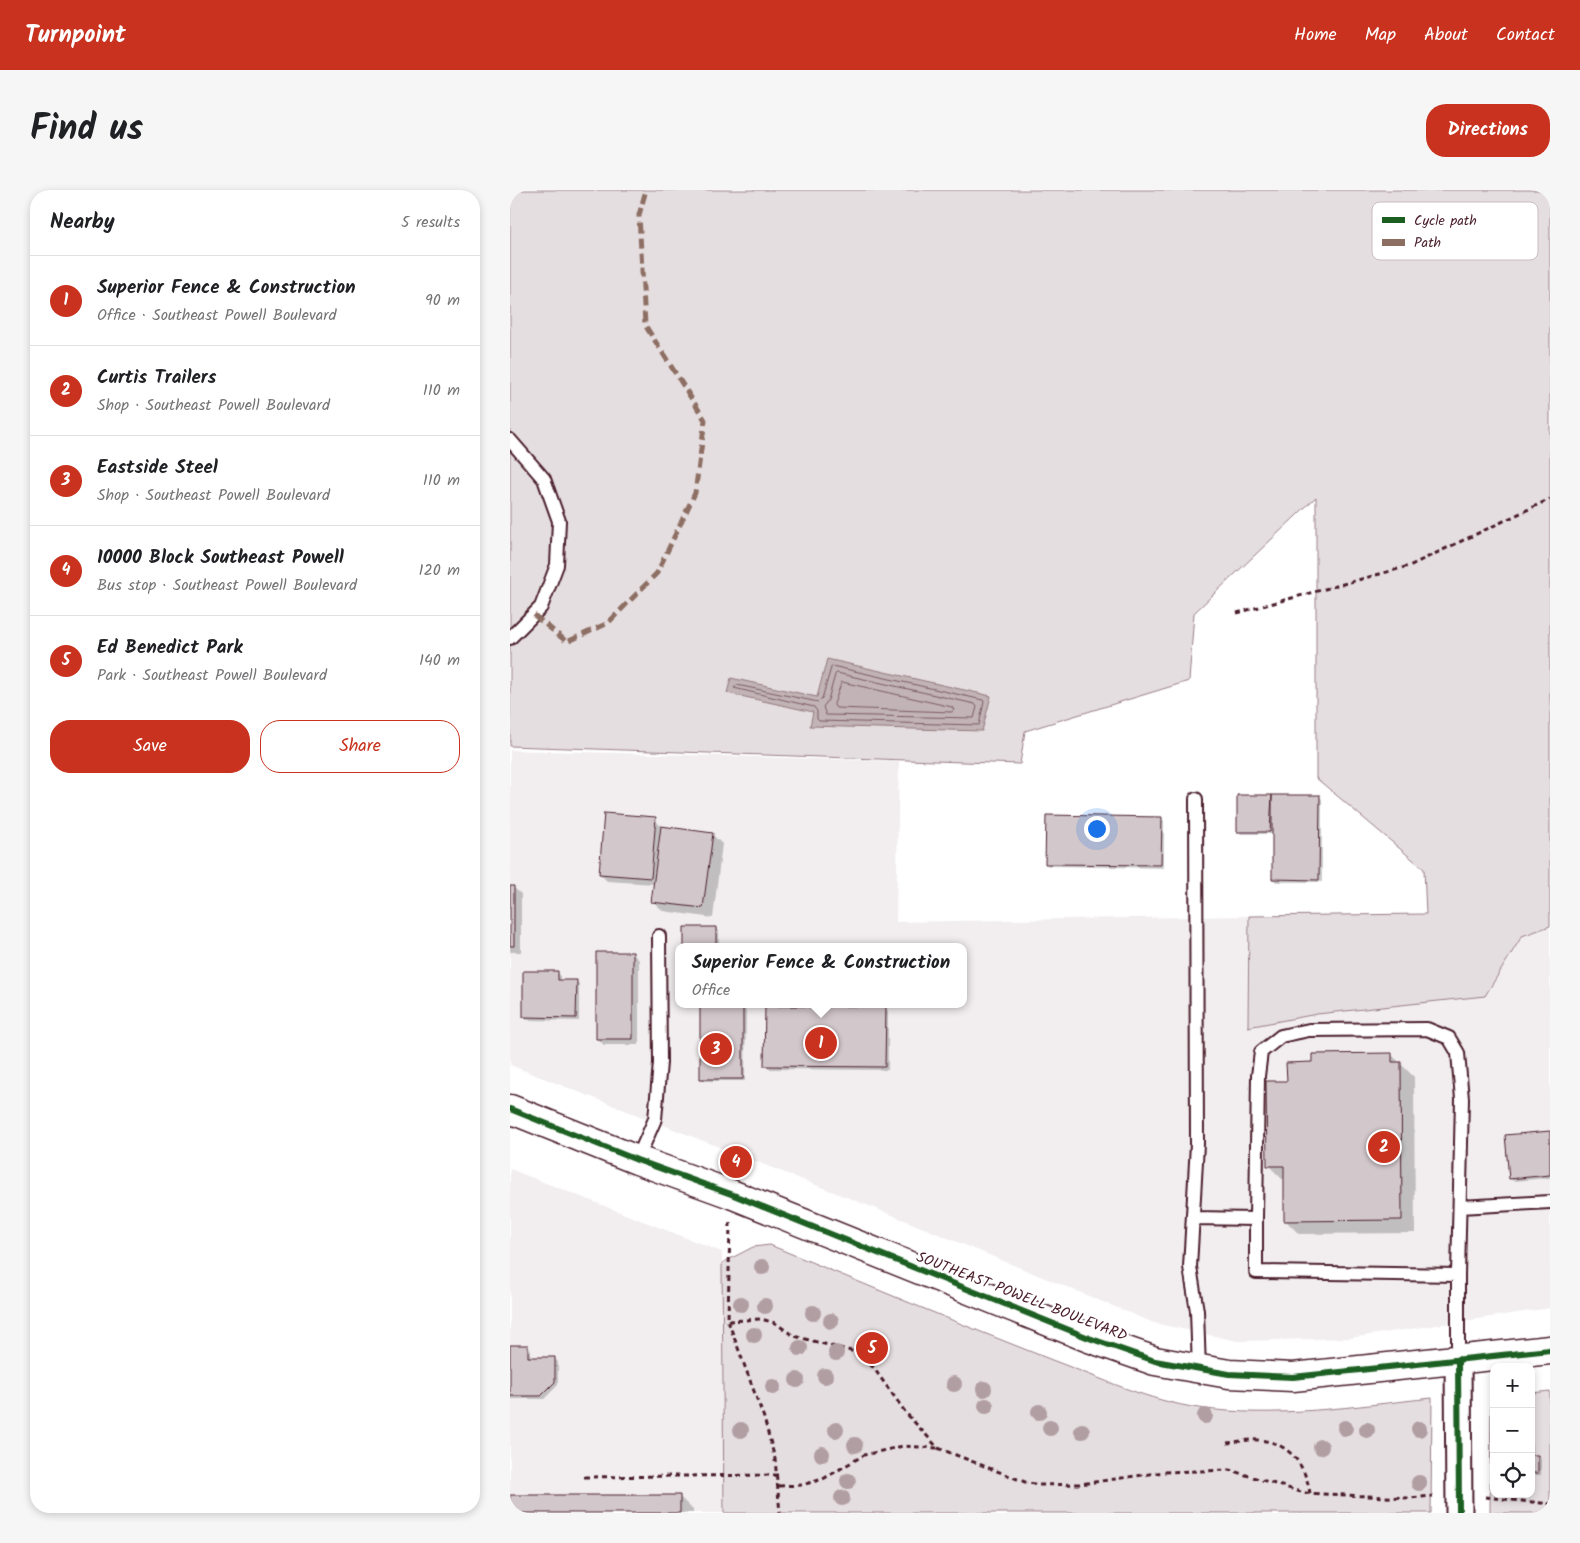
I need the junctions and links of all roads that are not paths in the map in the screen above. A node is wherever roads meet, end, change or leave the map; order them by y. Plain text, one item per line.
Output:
1 (510, 440) edge
2 (510, 638) edge
3 (1196, 799) dead end
4 (659, 936) dead end
5 (510, 1109) edge
6 (637, 1160) junction
7 (1550, 1202) edge
8 (1460, 1206) junction
9 (1193, 1218) junction
10 (1256, 1219) junction
11 (1458, 1276) junction
12 (1550, 1350) edge
13 (1458, 1359) junction
14 (1199, 1370) junction
15 (1459, 1513) edge

1 - 2 lane
3 - 9 lane
4 - 6 lane
5 - 6 main road, SOUTHEAST POWELL BOULEVARD
6 - 14 main road, SOUTHEAST POWELL BOULEVARD
7 - 8 lane
8 - 10 lane
8 - 11 lane
9 - 10 lane
9 - 14 lane
10 - 11 lane
11 - 13 lane
12 - 13 main road, SOUTHEAST POWELL BOULEVARD
13 - 14 main road, SOUTHEAST POWELL BOULEVARD
13 - 15 street

